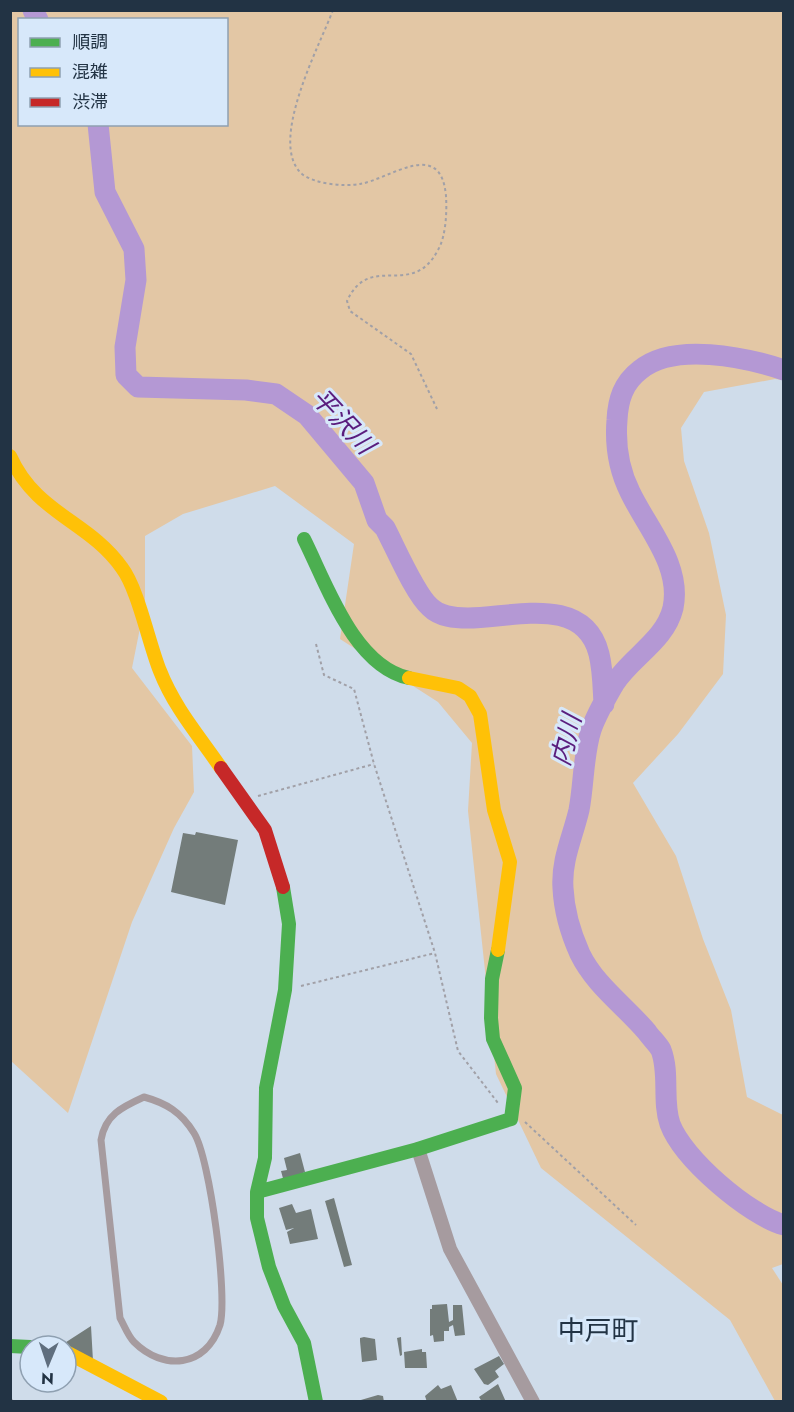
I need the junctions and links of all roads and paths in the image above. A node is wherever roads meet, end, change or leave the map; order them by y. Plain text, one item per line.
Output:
1 (333, 10) edge
2 (437, 409) dead end
3 (10, 456) edge
4 (304, 539) dead end
5 (316, 644) dead end
6 (374, 764) junction
7 (246, 800) junction
8 (435, 953) junction
9 (285, 990) junction
10 (511, 1119) junction
11 (418, 1149) junction
12 (257, 1192) junction
13 (636, 1225) dead end
14 (113, 1235) joint
15 (78, 1358) edge
16 (10, 1398) edge
17 (14, 1401) edge
18 (161, 1401) edge
19 (316, 1401) edge
20 (533, 1401) edge

1 - 2 path
3 - 7 street
4 - 10 street
5 - 6 path
6 - 7 path
6 - 8 path
7 - 9 street
8 - 9 path
8 - 10 path
9 - 12 street
10 - 11 street
10 - 13 path
11 - 12 street
11 - 20 street
12 - 19 street
14 - 14 lane
15 - 18 street
16 - 17 path

